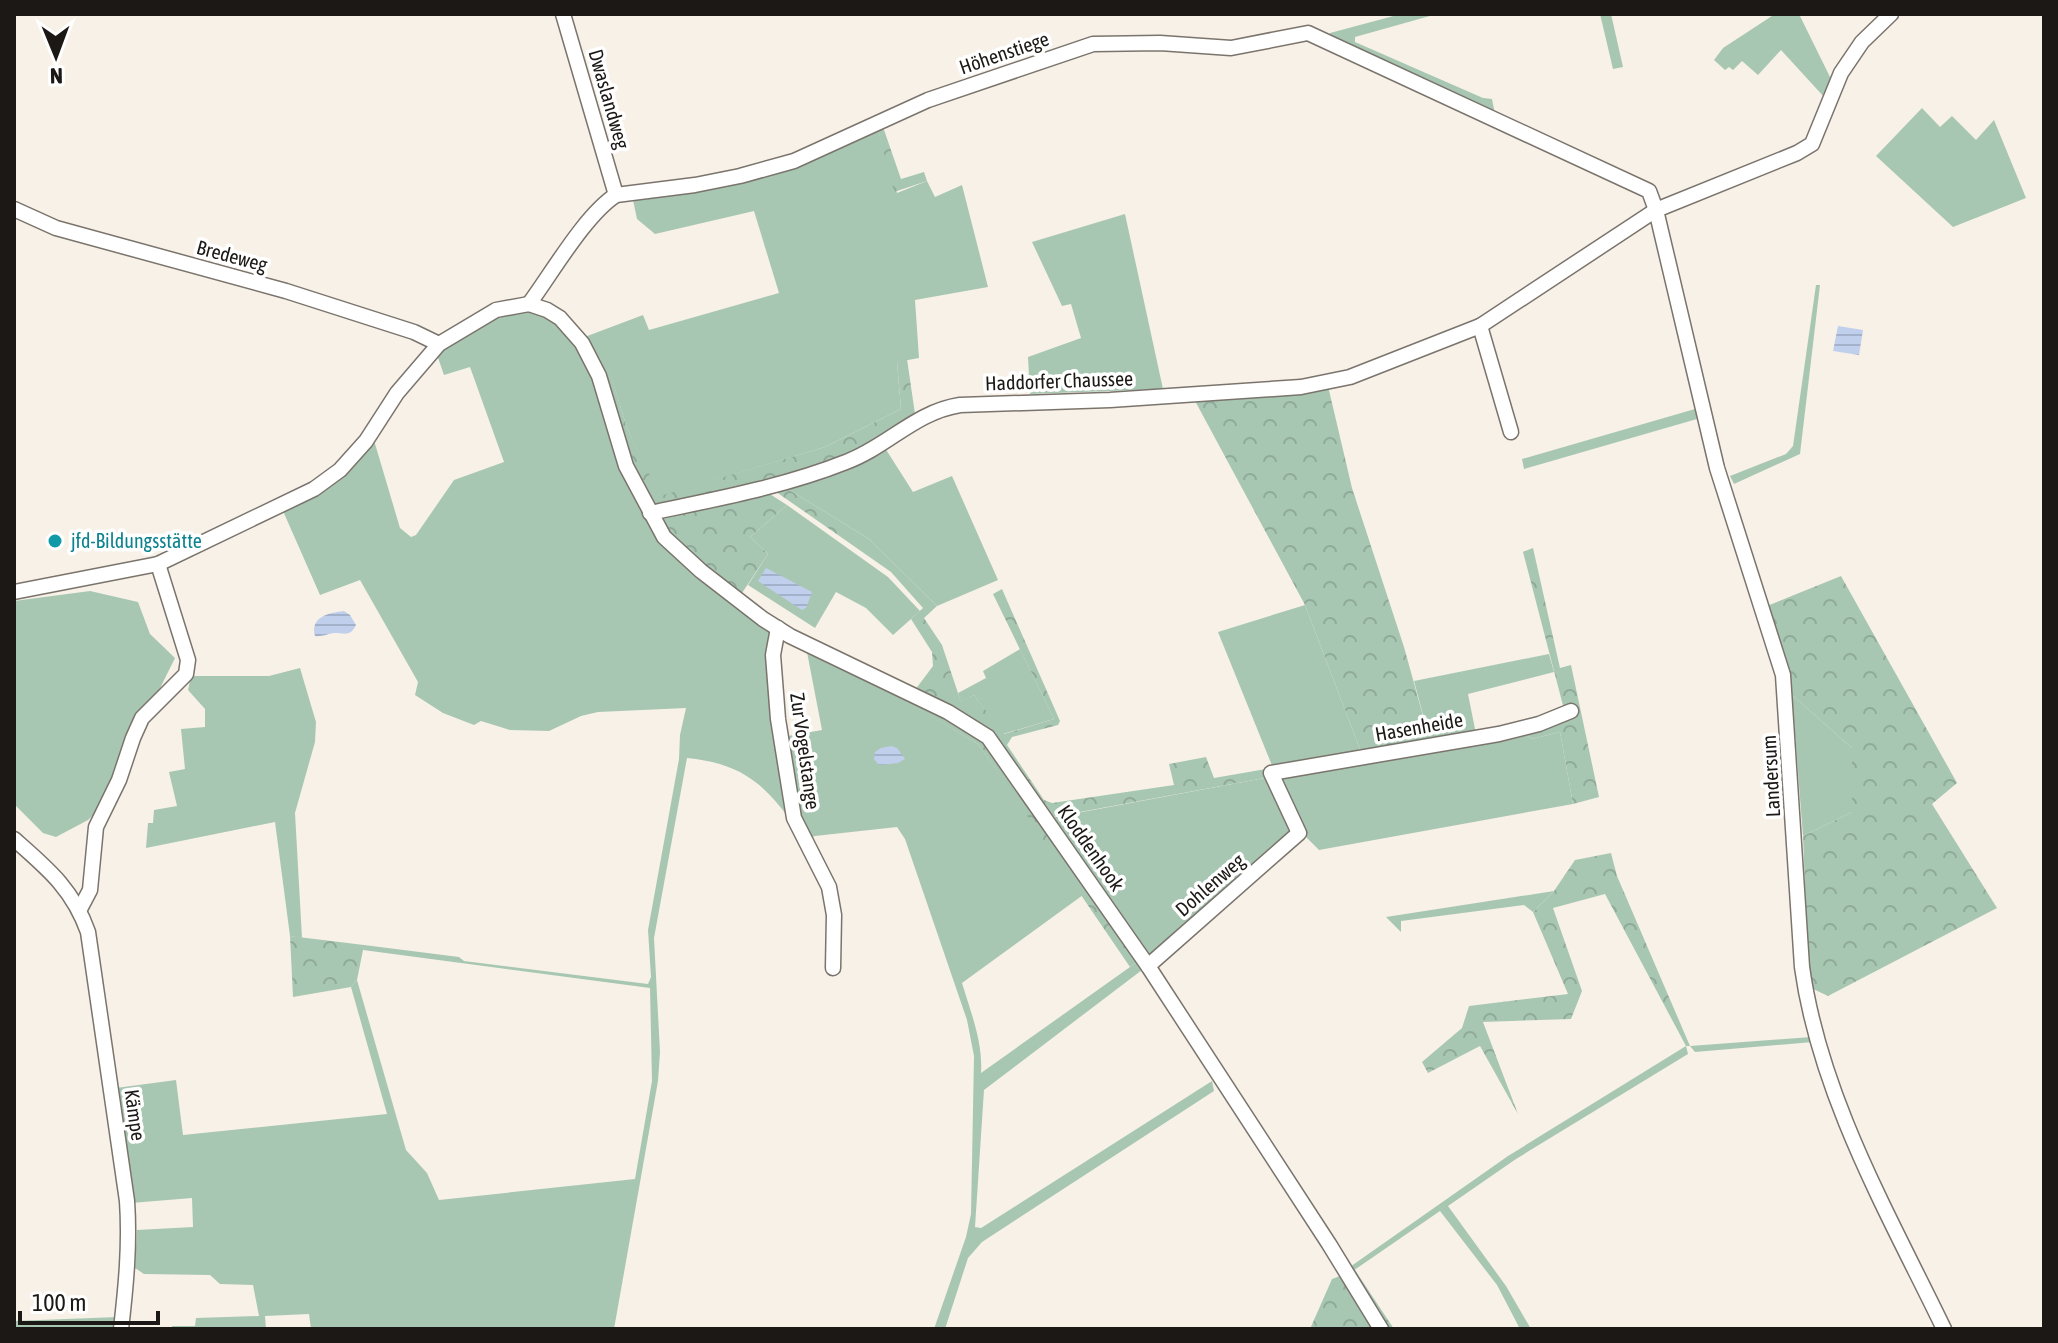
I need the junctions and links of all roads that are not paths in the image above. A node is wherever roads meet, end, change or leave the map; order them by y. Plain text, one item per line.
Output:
1 (563, 14) edge
2 (1891, 14) edge
3 (616, 195) junction
4 (14, 209) edge
5 (1656, 210) junction
6 (529, 304) junction
7 (1480, 326) junction
8 (439, 344) junction
9 (1511, 432) dead end
10 (650, 513) junction
11 (158, 564) junction
12 (14, 592) edge
13 (778, 628) junction
14 (1571, 711) dead end
15 (1299, 833) joint
16 (14, 839) edge
17 (80, 909) junction
18 (1148, 966) junction
19 (833, 968) dead end
20 (121, 1329) edge
21 (1381, 1329) edge
22 (1944, 1329) edge

1 - 3 street, Dwaslandweg
2 - 5 street
3 - 5 street, Höhenstiege
3 - 6 street
4 - 8 street, Bredeweg
5 - 7 street
5 - 22 street, Landersum
6 - 8 street
6 - 10 street, Kloddenhook
7 - 9 street
7 - 10 street, Haddorfer Chaussee
8 - 11 street
10 - 13 street, Kloddenhook
11 - 12 street
11 - 17 street
13 - 18 street, Kloddenhook
13 - 19 street, Zur Vogelstange
14 - 15 street, Hasenheide
15 - 18 street, Dohlenweg
16 - 17 street, Kämpe
17 - 20 street, Kämpe
18 - 21 street, Kloddenhook

